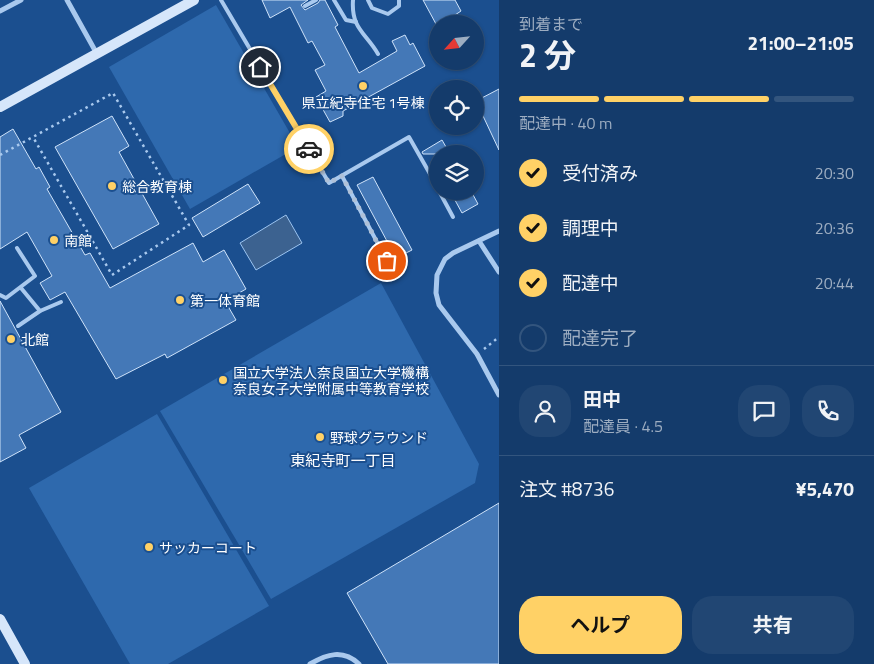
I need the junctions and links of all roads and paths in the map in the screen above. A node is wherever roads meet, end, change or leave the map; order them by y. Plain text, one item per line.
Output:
1 (21, 0) edge
2 (67, 0) edge
3 (194, 0) edge
4 (221, 0) edge
5 (316, 0) edge
6 (334, 0) edge
7 (353, 0) edge
8 (368, 0) edge
9 (399, 0) edge
10 (305, 6) dead end
11 (0, 11) edge
12 (356, 22) junction
13 (97, 54) junction
14 (378, 54) dead end
15 (0, 107) edge
16 (33, 137) dead end
17 (0, 155) edge
18 (429, 174) edge
19 (342, 176) junction
20 (444, 200) edge
21 (453, 217) dead end
22 (499, 232) edge
23 (479, 241) junction
24 (17, 248) dead end
25 (387, 261) dead end
26 (499, 272) edge
27 (21, 288) junction
28 (0, 295) edge
29 (62, 302) dead end
30 (40, 311) junction
31 (18, 326) dead end
32 (499, 337) edge
33 (477, 354) junction
34 (499, 395) edge
35 (0, 620) edge
36 (25, 664) edge
37 (310, 664) edge
38 (359, 664) edge

1 - 11 street
2 - 13 street
3 - 13 street
4 - 19 lane
5 - 10 lane
6 - 12 lane
7 - 12 lane
8 - 9 lane
12 - 14 lane
13 - 15 street
16 - 17 path
18 - 19 lane
19 - 25 lane
20 - 21 lane
22 - 23 street
23 - 26 street
23 - 33 street
24 - 27 lane
27 - 28 lane
27 - 30 lane
29 - 30 lane
30 - 31 lane
32 - 33 path
33 - 34 street
35 - 36 street
37 - 38 street

